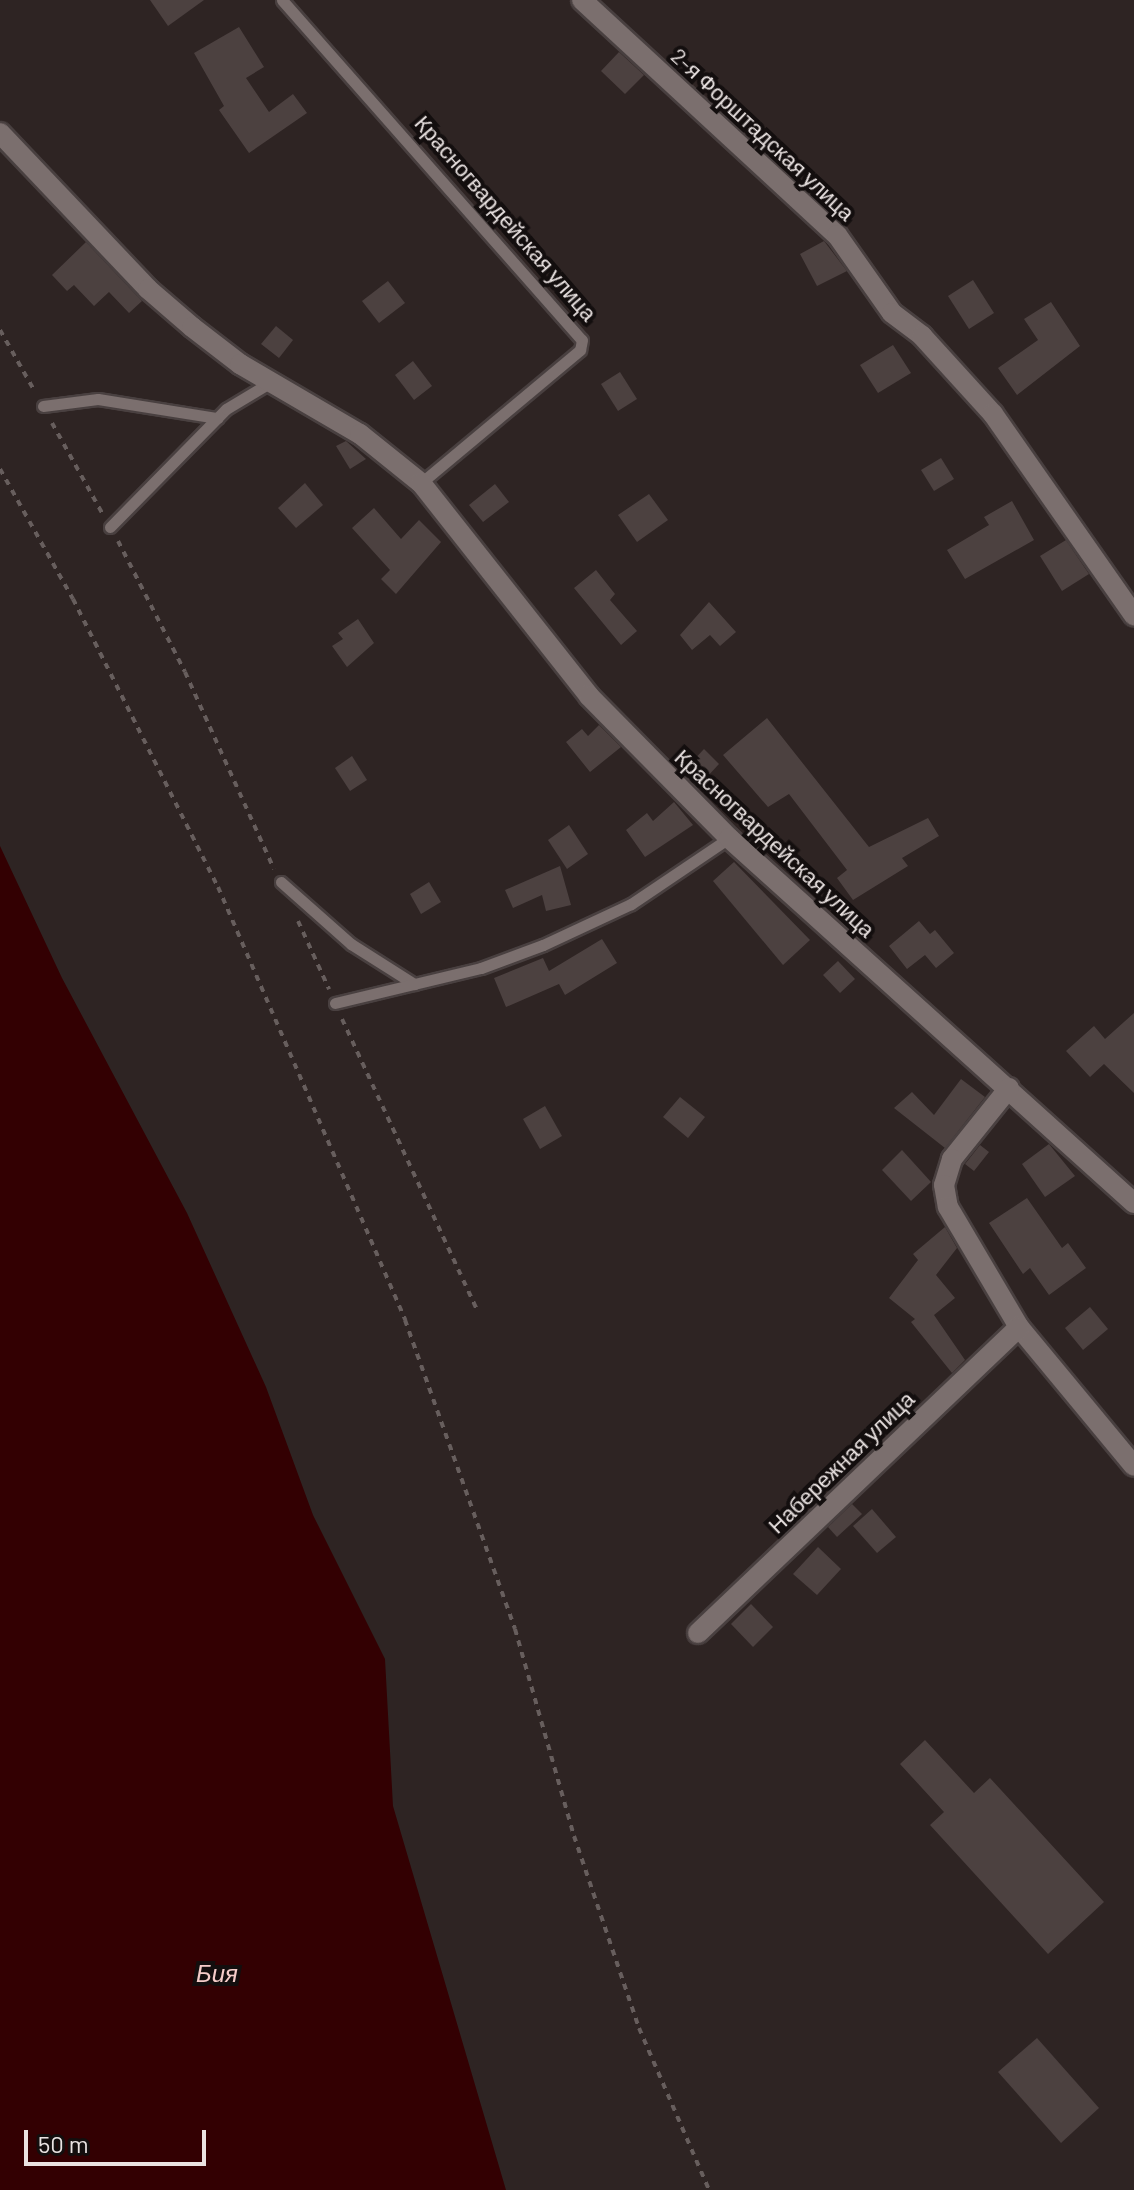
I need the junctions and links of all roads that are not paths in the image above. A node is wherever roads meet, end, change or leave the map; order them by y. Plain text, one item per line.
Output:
1 (282, 0) edge
2 (582, 0) edge
3 (0, 133) edge
4 (271, 382) junction
5 (43, 406) road end
6 (217, 418) junction
7 (421, 483) junction
8 (110, 527) road end
9 (1134, 615) edge
10 (729, 838) junction
11 (281, 882) road end
12 (414, 984) junction
13 (335, 1003) road end
14 (1009, 1088) junction
15 (1134, 1203) edge
16 (1019, 1327) junction
17 (1134, 1466) edge
18 (698, 1633) dead end

1 - 7 lane, Красногвардейская улица
2 - 9 street, 2-я Форштадская улица
3 - 4 street, Красногвардейская улица
4 - 6 lane
4 - 7 street, Красногвардейская улица
5 - 6 lane
6 - 8 lane
7 - 10 street, Красногвардейская улица
10 - 12 lane
10 - 14 street, Красногвардейская улица
11 - 12 lane
12 - 13 lane
14 - 15 street, Красногвардейская улица
14 - 16 street
16 - 17 street
16 - 18 street, Набережная улица

